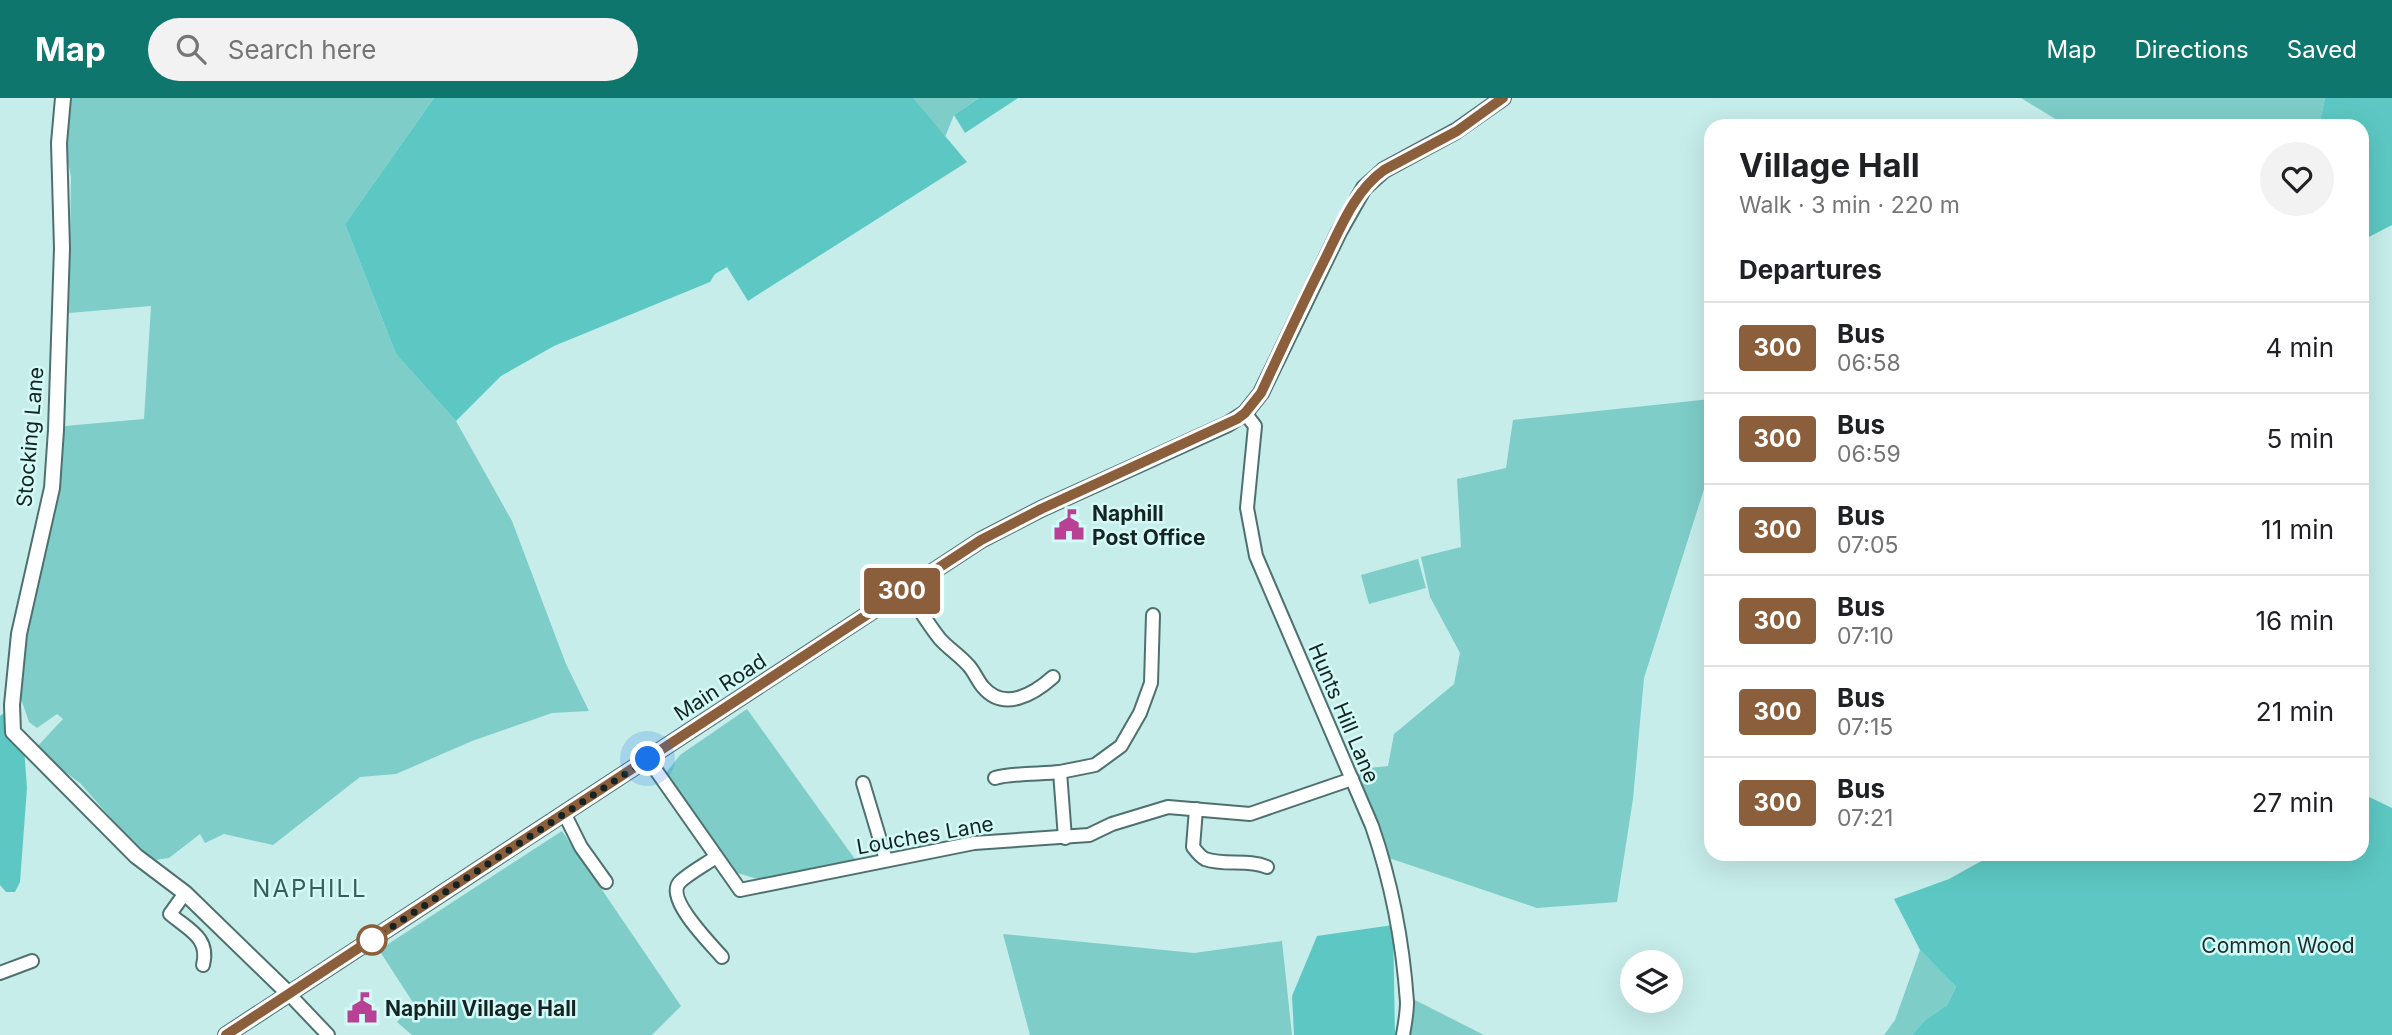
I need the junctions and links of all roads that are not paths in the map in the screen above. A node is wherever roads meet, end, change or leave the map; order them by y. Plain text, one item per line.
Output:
1 (63, 98) edge
2 (1503, 98) edge
3 (1249, 408) junction
4 (906, 589) junction
5 (1153, 615) dead end
6 (1054, 677) dead end
7 (648, 759) junction
8 (1060, 772) junction
9 (995, 778) dead end
10 (1352, 779) junction
11 (863, 783) dead end
12 (1196, 809) junction
13 (565, 814) junction
14 (1065, 838) junction
15 (716, 857) junction
16 (886, 860) junction
17 (1266, 867) dead end
18 (606, 882) dead end
19 (185, 894) junction
20 (722, 957) dead end
21 (32, 961) dead end
22 (203, 965) dead end
23 (0, 973) edge
24 (289, 994) junction
25 (226, 1035) edge
26 (328, 1035) edge
27 (1403, 1035) edge

1 - 19 street, Stocking Lane
2 - 3 street
3 - 4 street, Main Road
3 - 10 street, Hunts Hill Lane
4 - 6 street
4 - 7 street, Main Road
5 - 8 street
7 - 13 street, Main Road
7 - 15 street, Louches Lane
8 - 9 street
8 - 14 street
10 - 12 street, Louches Lane
10 - 27 street, Hunts Hill Lane
11 - 16 street
12 - 14 street, Louches Lane
12 - 17 street
13 - 18 street
13 - 24 street, Main Road
14 - 16 street, Louches Lane
15 - 16 street, Louches Lane
15 - 20 street
19 - 22 street
19 - 24 street, Stocking Lane
21 - 23 street
24 - 25 street, Main Road
24 - 26 street

